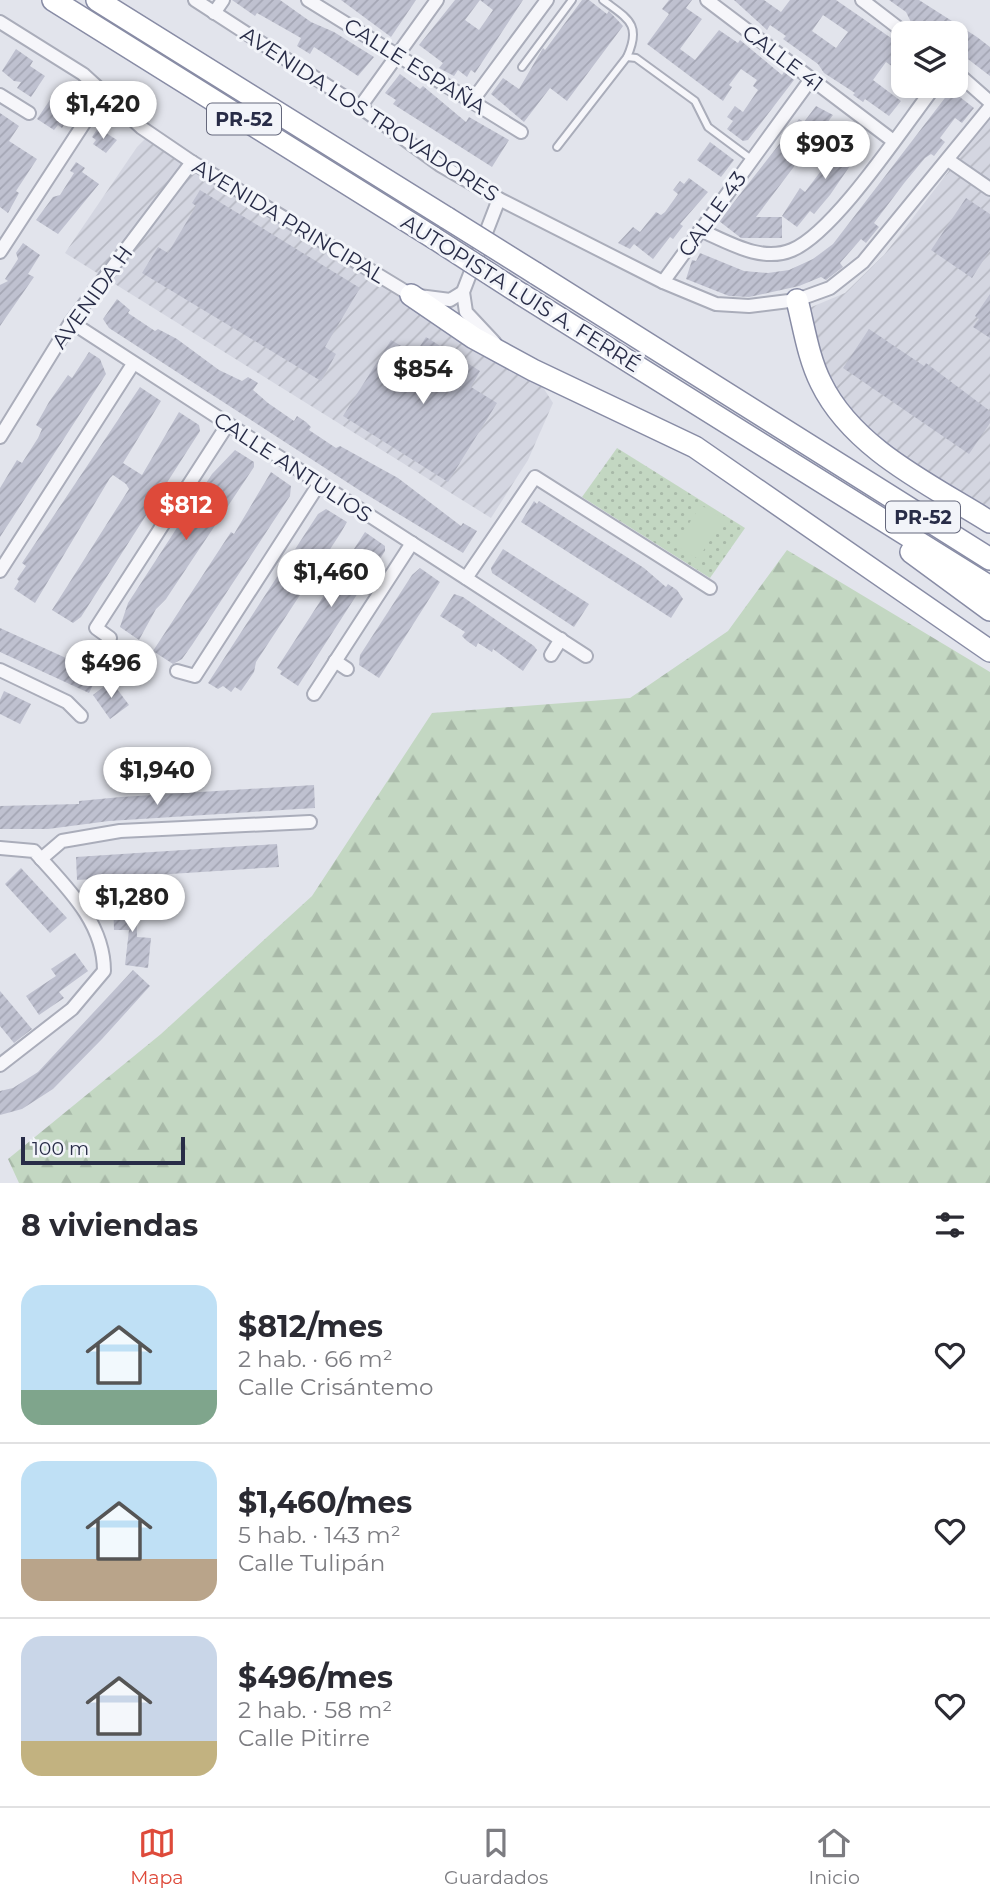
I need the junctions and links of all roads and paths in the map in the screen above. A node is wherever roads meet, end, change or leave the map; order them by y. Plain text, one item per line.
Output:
1 (53, 0) edge
2 (97, 0) edge
3 (195, 0) edge
4 (223, 0) edge
5 (308, 0) edge
6 (437, 0) edge
7 (547, 0) edge
8 (572, 0) edge
9 (603, 0) edge
10 (707, 0) edge
11 (862, 0) edge
12 (324, 4) edge
13 (214, 13) junction
14 (0, 22) edge
15 (891, 22) edge
16 (397, 54) junction
17 (627, 57) junction
18 (522, 67) dead end
19 (811, 79) junction
20 (968, 83) edge
21 (0, 95) edge
22 (925, 98) edge
23 (471, 101) junction
24 (990, 104) edge
25 (360, 107) junction
26 (92, 111) dead end
27 (29, 113) dead end
28 (521, 132) dead end
29 (892, 140) junction
30 (557, 147) dead end
31 (751, 159) junction
32 (948, 160) junction
33 (191, 162) junction
34 (990, 189) edge
35 (499, 200) junction
36 (701, 230) junction
37 (0, 252) edge
38 (663, 282) junction
39 (463, 292) junction
40 (411, 295) junction
41 (797, 300) junction
42 (71, 322) junction
43 (502, 351) junction
44 (133, 364) junction
45 (228, 424) junction
46 (0, 437) edge
47 (855, 474) junction
48 (319, 484) junction
49 (878, 518) junction
50 (990, 522) edge
51 (412, 543) junction
52 (990, 543) edge
53 (990, 559) edge
54 (0, 571) edge
55 (466, 578) junction
56 (990, 587) edge
57 (710, 588) dead end
58 (990, 610) edge
59 (110, 638) dead end
60 (561, 639) junction
61 (990, 651) edge
62 (551, 655) dead end
63 (586, 656) dead end
64 (335, 661) junction
65 (347, 669) dead end
66 (0, 670) edge
67 (177, 671) dead end
68 (314, 694) dead end
69 (81, 716) dead end
70 (310, 822) dead end
71 (0, 848) edge
72 (41, 859) junction
73 (0, 1065) edge

1 - 49 highway, AUTOPISTA LUIS A. FERRÉ / PR-52, bridge
2 - 47 highway, AUTOPISTA LUIS A. FERRÉ / PR-52, bridge
3 - 13 street, AVENIDA LOS TROVADORES
4 - 13 street
5 - 12 street, CALLE ESPAÑA
6 - 16 street
7 - 23 street
8 - 18 lane
9 - 17 lane
10 - 19 street, CALLE 41
11 - 15 street
12 - 16 street, CALLE ESPAÑA
13 - 25 street, AVENIDA LOS TROVADORES
14 - 33 street, AVENIDA PRINCIPAL
16 - 23 street, CALLE ESPAÑA
16 - 25 street
17 - 30 lane
17 - 31 lane
19 - 29 street, CALLE 41
19 - 31 street, CALLE 43
20 - 24 street
21 - 27 street
22 - 29 street
23 - 28 street, CALLE ESPAÑA
24 - 32 street, AVENIDA LOS TROVADORES
25 - 35 street, AVENIDA LOS TROVADORES
26 - 37 street
29 - 36 street
31 - 36 street, CALLE 43
32 - 34 street
32 - 41 street, AVENIDA LOS TROVADORES
33 - 40 street, AVENIDA PRINCIPAL
33 - 42 street, AVENIDA H
35 - 38 street, AVENIDA LOS TROVADORES
35 - 39 street
36 - 38 street, CALLE 43
38 - 41 street, AVENIDA LOS TROVADORES
39 - 40 street
39 - 43 street
40 - 43 highway
41 - 50 highway
42 - 44 street, CALLE ANTULIOS
42 - 46 street, AVENIDA H
43 - 61 highway
44 - 45 street, CALLE ANTULIOS
44 - 54 street
45 - 48 street, CALLE ANTULIOS
45 - 59 street
47 - 52 highway
47 - 53 highway, AUTOPISTA LUIS A. FERRÉ / PR-52
48 - 51 street, CALLE ANTULIOS
48 - 67 street
49 - 56 highway, AUTOPISTA LUIS A. FERRÉ / PR-52
49 - 58 highway
51 - 55 street, CALLE ANTULIOS
51 - 64 street
55 - 57 street
55 - 60 street, CALLE ANTULIOS
60 - 62 street
60 - 63 street, CALLE ANTULIOS
64 - 65 street
64 - 68 street
66 - 69 street
70 - 72 street
71 - 72 street
72 - 73 street

